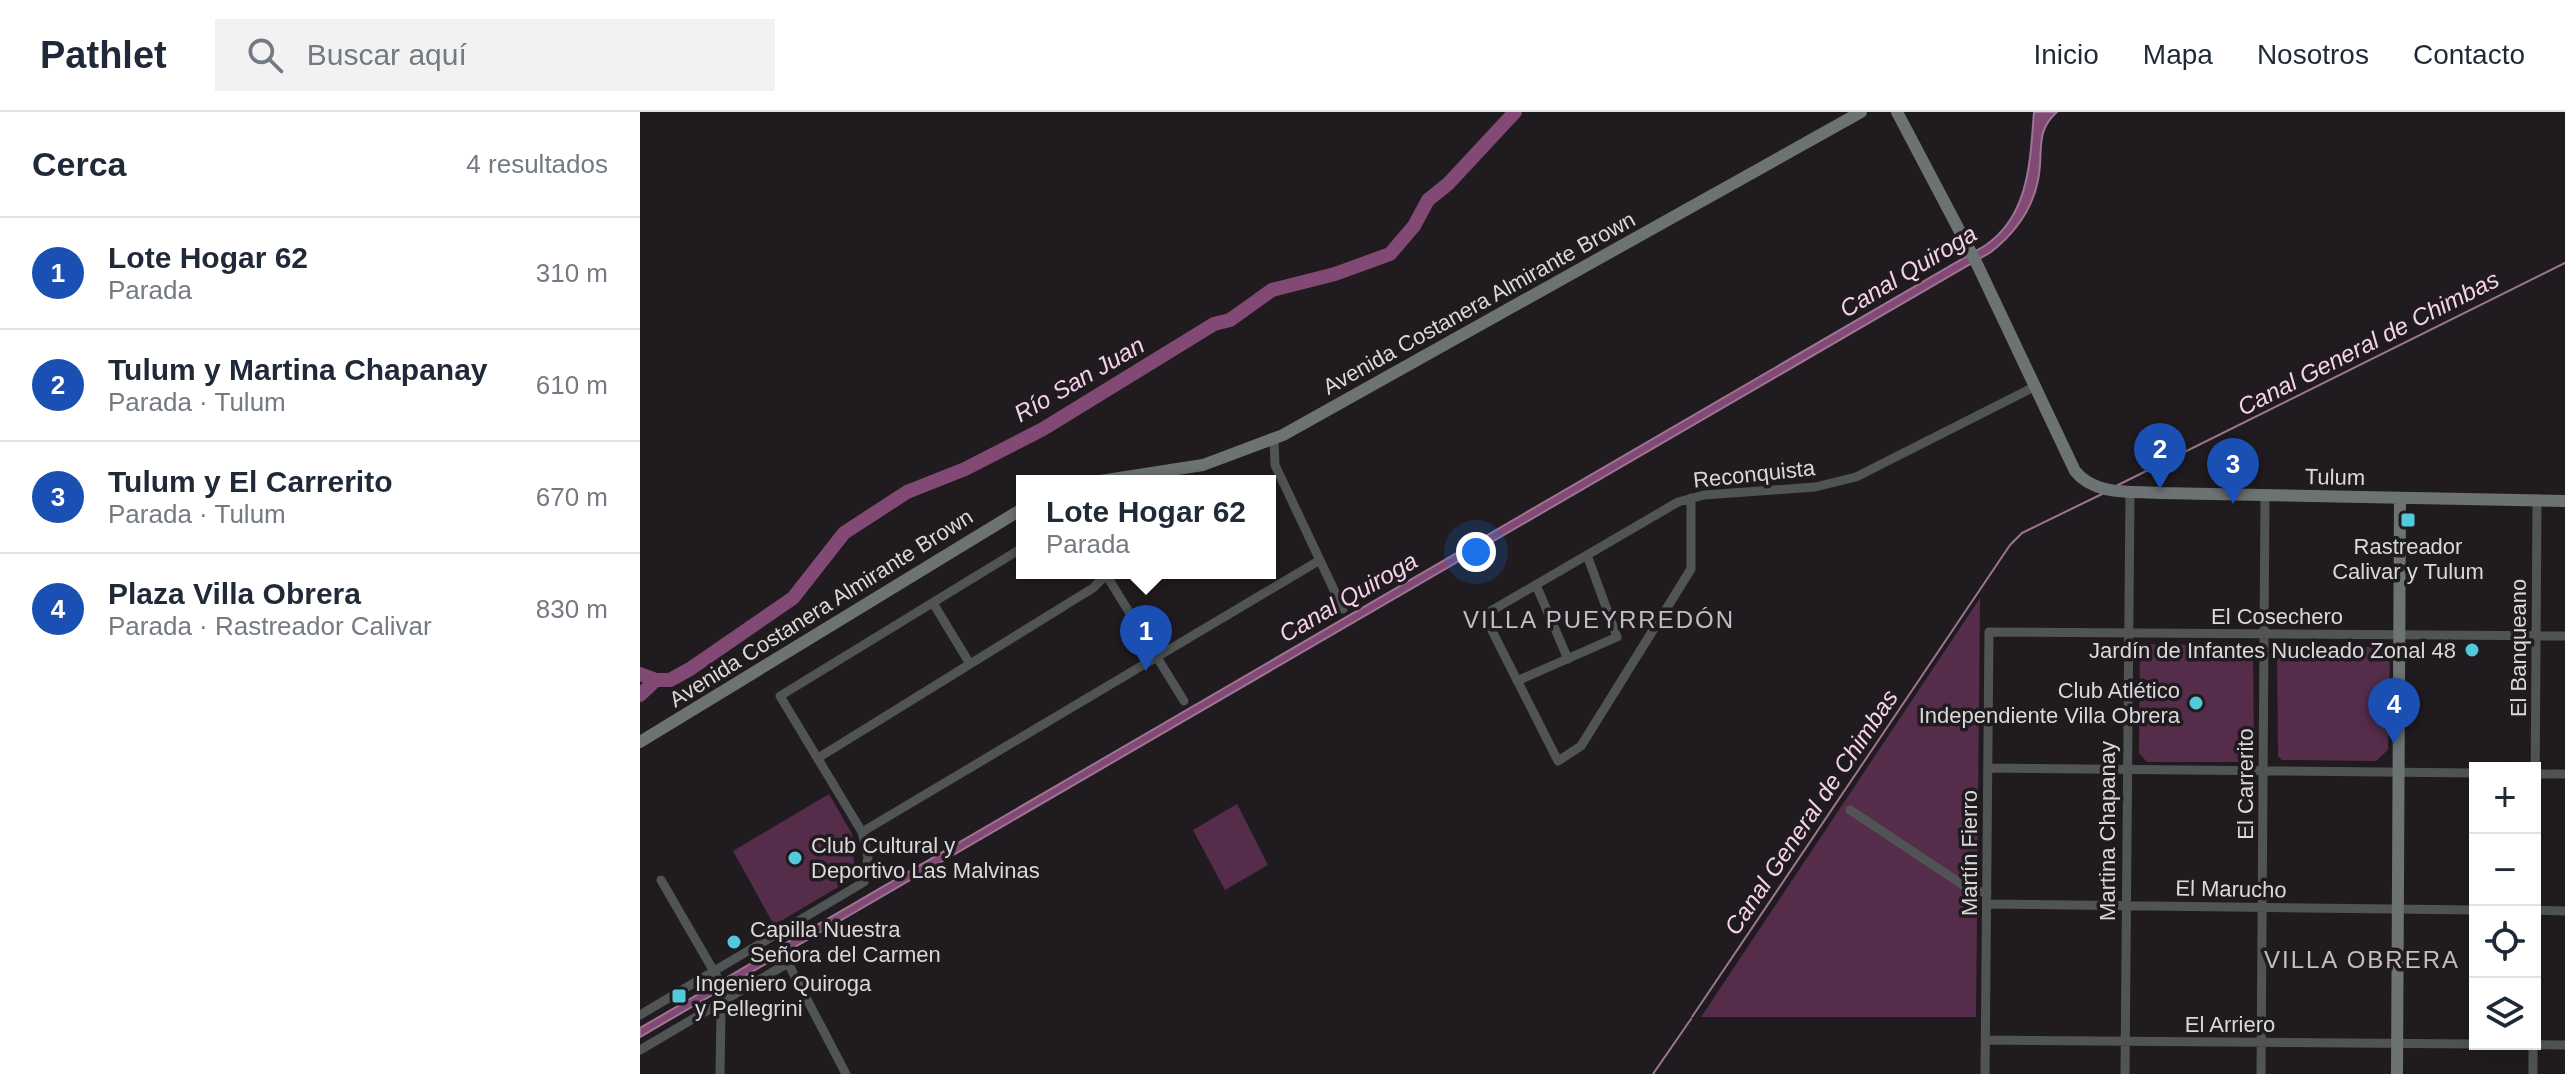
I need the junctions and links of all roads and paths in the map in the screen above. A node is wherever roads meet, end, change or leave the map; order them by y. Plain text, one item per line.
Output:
1 (1861, 112) edge
2 (1897, 112) edge
3 (2036, 386) junction
4 (1274, 440) junction
5 (1279, 474) junction
6 (1139, 475) edge
7 (1276, 476) edge
8 (2130, 491) junction
9 (2265, 495) junction
10 (1691, 498) junction
11 (2400, 498) junction
12 (2537, 501) junction
13 (2565, 501) edge
14 (1016, 513) edge
15 (1016, 552) edge
16 (1587, 555) junction
17 (1320, 560) junction
18 (1101, 579) edge
19 (1110, 579) edge
20 (1536, 585) junction
21 (933, 603) junction
22 (1343, 609) dead end
23 (1989, 632) joint
24 (2129, 633) junction
25 (2264, 634) junction
26 (2400, 635) junction
27 (2536, 636) junction
28 (2565, 636) edge
29 (1157, 657) junction
30 (1568, 659) junction
31 (970, 664) junction
32 (1517, 681) junction
33 (1184, 701) dead end
34 (640, 742) edge
35 (818, 758) junction
36 (2535, 762) edge
37 (1988, 768) junction
38 (2128, 769) junction
39 (2263, 771) junction
40 (2399, 772) junction
41 (2469, 773) edge
42 (2541, 774) edge
43 (2565, 774) edge
44 (1850, 810) dead end
45 (862, 832) junction
46 (661, 880) dead end
47 (1987, 892) junction
48 (1987, 904) junction
49 (2126, 906) junction
50 (2262, 907) junction
51 (2398, 909) junction
52 (2469, 910) edge
53 (2541, 910) edge
54 (2565, 911) edge
55 (720, 980) junction
56 (724, 1000) junction
57 (640, 1015) edge
58 (1986, 1040) junction
59 (2125, 1041) junction
60 (2261, 1042) junction
61 (2397, 1043) junction
62 (2469, 1044) edge
63 (2541, 1044) edge
64 (2565, 1045) edge
65 (640, 1050) edge
66 (2533, 1050) edge
67 (720, 1074) edge
68 (846, 1074) edge
69 (1985, 1074) edge
70 (2125, 1074) edge
71 (2261, 1074) edge
72 (2397, 1074) edge
73 (2533, 1074) edge

1 - 4 main road, Avenida Costanera Almirante Brown
2 - 3 main road
3 - 8 main road, Tulum
3 - 10 street, Reconquista
4 - 5 street
4 - 6 main road, Avenida Costanera Almirante Brown
5 - 7 street
5 - 17 street
8 - 9 main road, Tulum
8 - 24 street, Martina Chapanay
9 - 11 main road, Tulum
9 - 25 street, El Carrerito
10 - 16 street, Reconquista
10 - 32 street
11 - 12 main road, Tulum
11 - 26 main road
12 - 13 main road, Tulum
12 - 27 street, El Banqueano
14 - 34 main road, Avenida Costanera Almirante Brown
15 - 21 street
16 - 20 street, Reconquista
16 - 30 street
17 - 22 street
17 - 29 street
18 - 31 street
19 - 29 street
20 - 30 street
20 - 32 street, Reconquista
21 - 31 street
21 - 35 street
23 - 24 street, El Cosechero
23 - 37 street, Martín Fierro
24 - 25 street, El Cosechero
24 - 38 street, Martina Chapanay
25 - 26 street, El Cosechero
25 - 39 street, El Carrerito
26 - 27 street, El Cosechero
26 - 40 main road
27 - 28 street, El Cosechero
27 - 36 street, El Banqueano
29 - 33 street
29 - 45 street
30 - 32 street
31 - 35 street
35 - 45 street
37 - 38 street
37 - 47 street, Martín Fierro
38 - 39 street
38 - 49 street, Martina Chapanay
39 - 40 street
39 - 50 street, El Carrerito
40 - 41 street
40 - 51 main road
42 - 43 street
44 - 47 street
45 - 55 street
46 - 55 street
47 - 48 street, Martín Fierro
48 - 49 street, El Marucho
48 - 58 street, Martín Fierro
49 - 50 street, El Marucho
49 - 59 street, Martina Chapanay
50 - 51 street, El Marucho
50 - 60 street, El Carrerito
51 - 52 street, El Marucho
51 - 61 main road
53 - 54 street
55 - 56 street
55 - 57 street
56 - 65 street
56 - 67 street
56 - 68 street
58 - 59 street, El Arriero
58 - 69 street, Martín Fierro
59 - 60 street, El Arriero
59 - 70 street, Martina Chapanay
60 - 61 street, El Arriero
60 - 71 street, El Carrerito
61 - 62 street, El Arriero
61 - 72 main road
63 - 64 street, El Arriero
66 - 73 street

